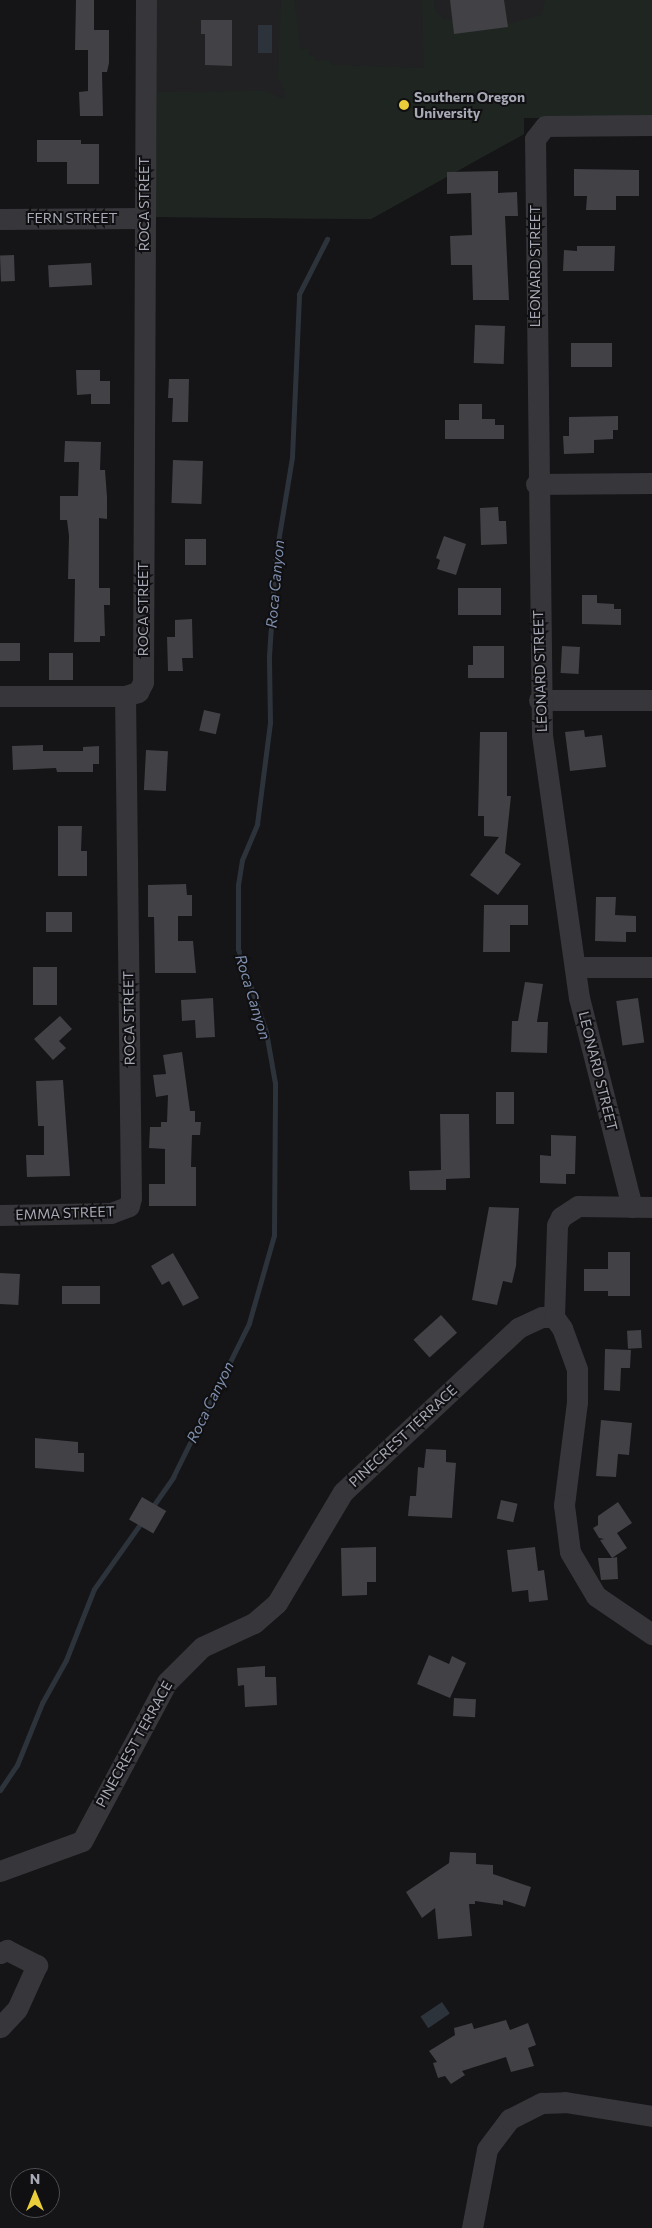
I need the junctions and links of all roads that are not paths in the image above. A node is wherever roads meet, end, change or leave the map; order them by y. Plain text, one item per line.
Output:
1 (146, 0) edge
2 (652, 125) edge
3 (143, 218) junction
4 (0, 219) edge
5 (652, 483) edge
6 (536, 484) junction
7 (0, 696) edge
8 (125, 696) junction
9 (539, 700) junction
10 (652, 700) edge
11 (575, 967) junction
12 (652, 967) edge
13 (129, 1206) joint
14 (642, 1207) edge
15 (0, 1215) edge
16 (554, 1317) junction
17 (652, 1634) edge
18 (0, 1871) edge
19 (0, 1953) edge
20 (0, 2028) edge
21 (652, 2116) edge
22 (472, 2228) edge

1 - 3 street, ROCA STREET
2 - 6 street, LEONARD STREET
3 - 4 street, FERN STREET
3 - 8 street, ROCA STREET
5 - 6 street
6 - 9 street, LEONARD STREET
7 - 8 street
8 - 13 street, ROCA STREET
9 - 10 street
9 - 11 street, LEONARD STREET
11 - 12 street
11 - 14 street, LEONARD STREET
13 - 15 street, EMMA STREET
14 - 16 street
16 - 17 street
16 - 18 street, PINECREST TERRACE
19 - 20 street
21 - 22 street

